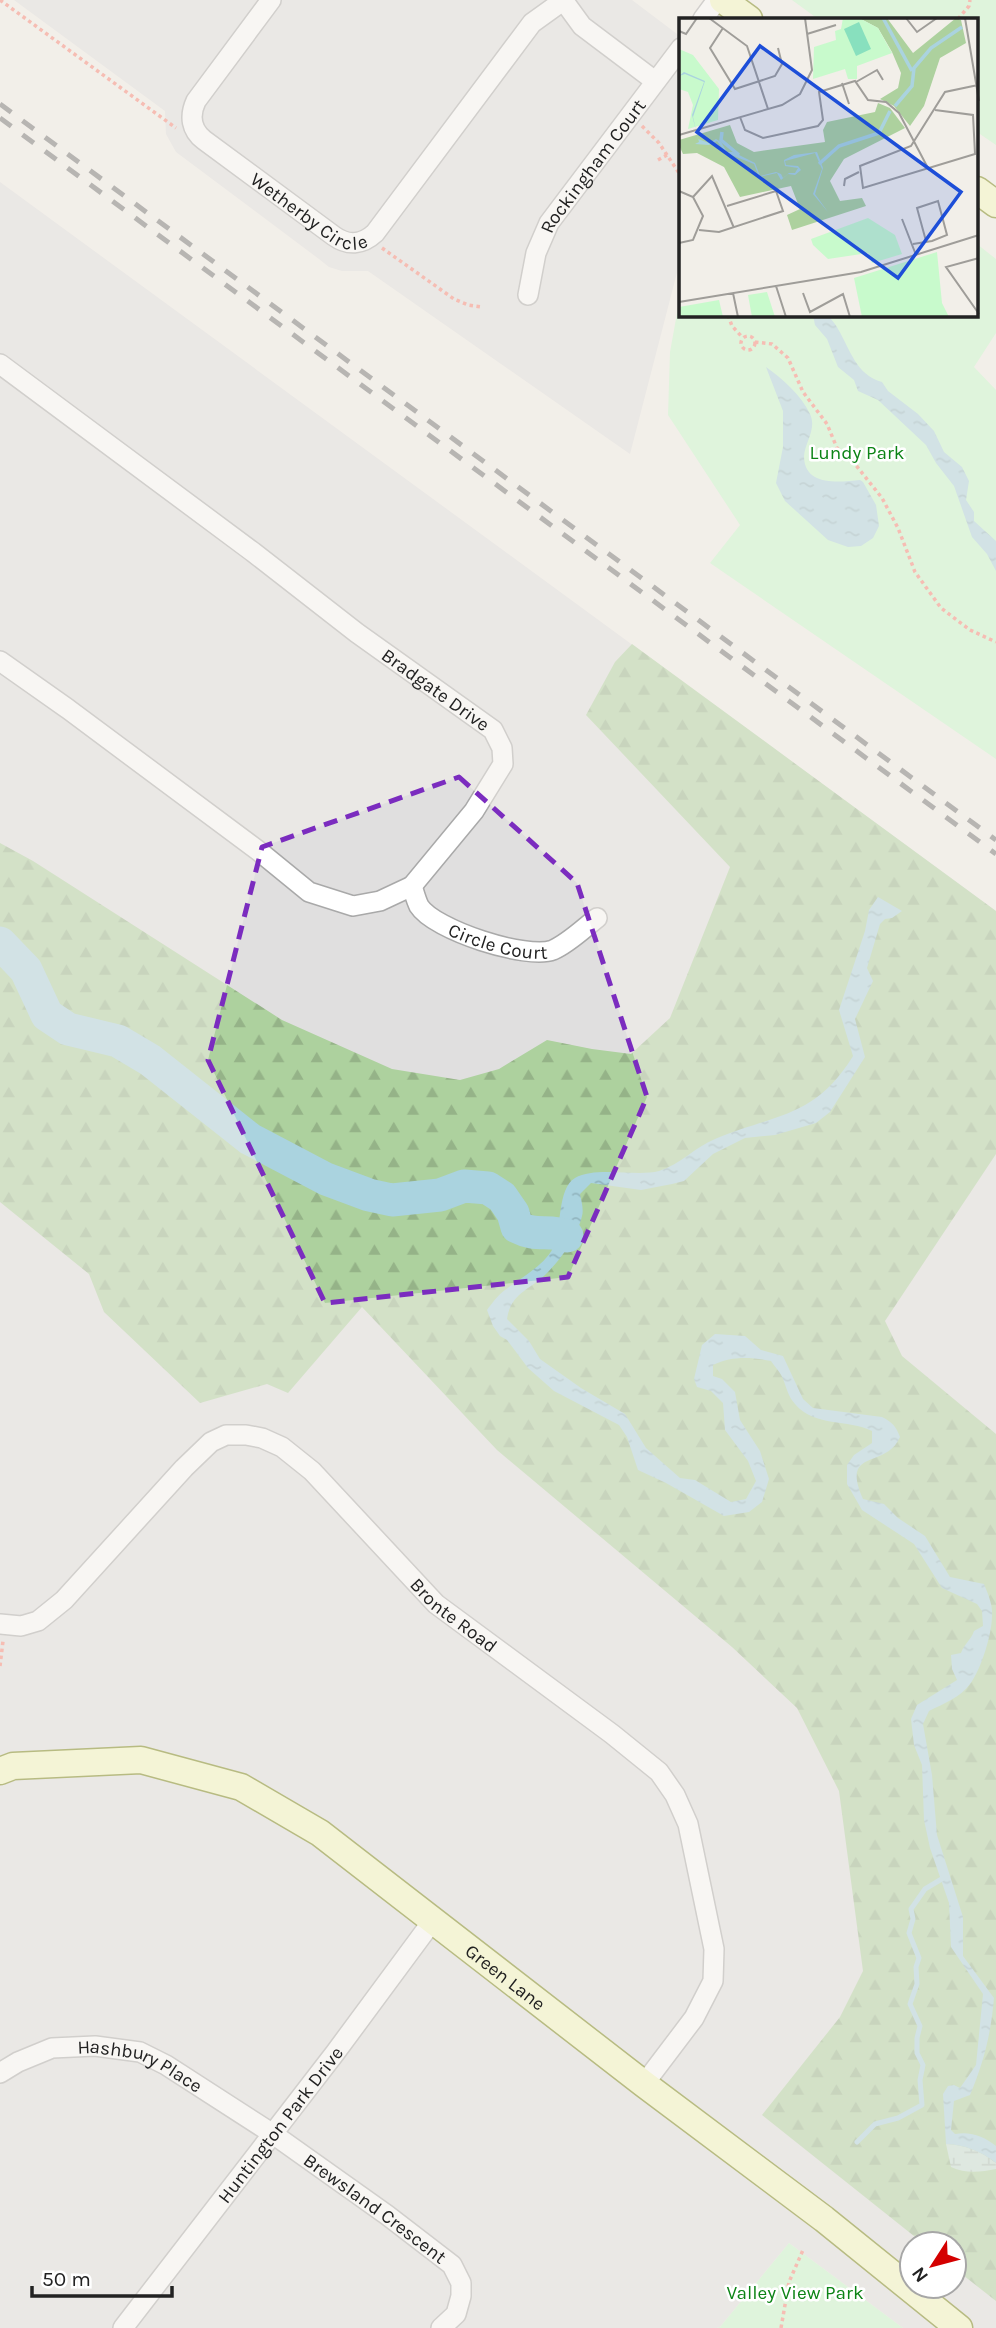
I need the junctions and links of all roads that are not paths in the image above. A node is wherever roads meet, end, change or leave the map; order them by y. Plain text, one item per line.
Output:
1 (563, 0) edge
2 (717, 0) edge
3 (723, 0) edge
4 (267, 2) edge
5 (704, 18) edge
6 (748, 18) edge
7 (679, 51) edge
8 (655, 81) junction
9 (978, 191) edge
10 (996, 204) edge
11 (528, 295) dead end
12 (1, 368) edge
13 (0, 662) edge
14 (412, 886) junction
15 (597, 918) dead end
16 (1, 1624) edge
17 (0, 1771) edge
18 (434, 1919) junction
19 (0, 2073) edge
20 (644, 2084) junction
21 (272, 2134) junction
22 (123, 2328) edge
23 (441, 2328) edge
24 (959, 2328) edge

1 - 4 street, Wetherby Circle
1 - 8 street, Wetherby Circle
2 - 5 street
3 - 6 street
7 - 8 street, Rockingham Court
8 - 11 street, Rockingham Court
9 - 10 street
12 - 14 street, Bradgate Drive
13 - 14 street, Bradgate Drive
14 - 15 street, Circle Court
16 - 20 street, Bronte Road
17 - 18 street, Green Lane
18 - 20 street, Green Lane
18 - 21 street, Huntington Park Drive
19 - 21 street, Hashbury Place
20 - 24 street, Green Lane
21 - 22 street, Huntington Park Drive
21 - 23 street, Brewsland Crescent

